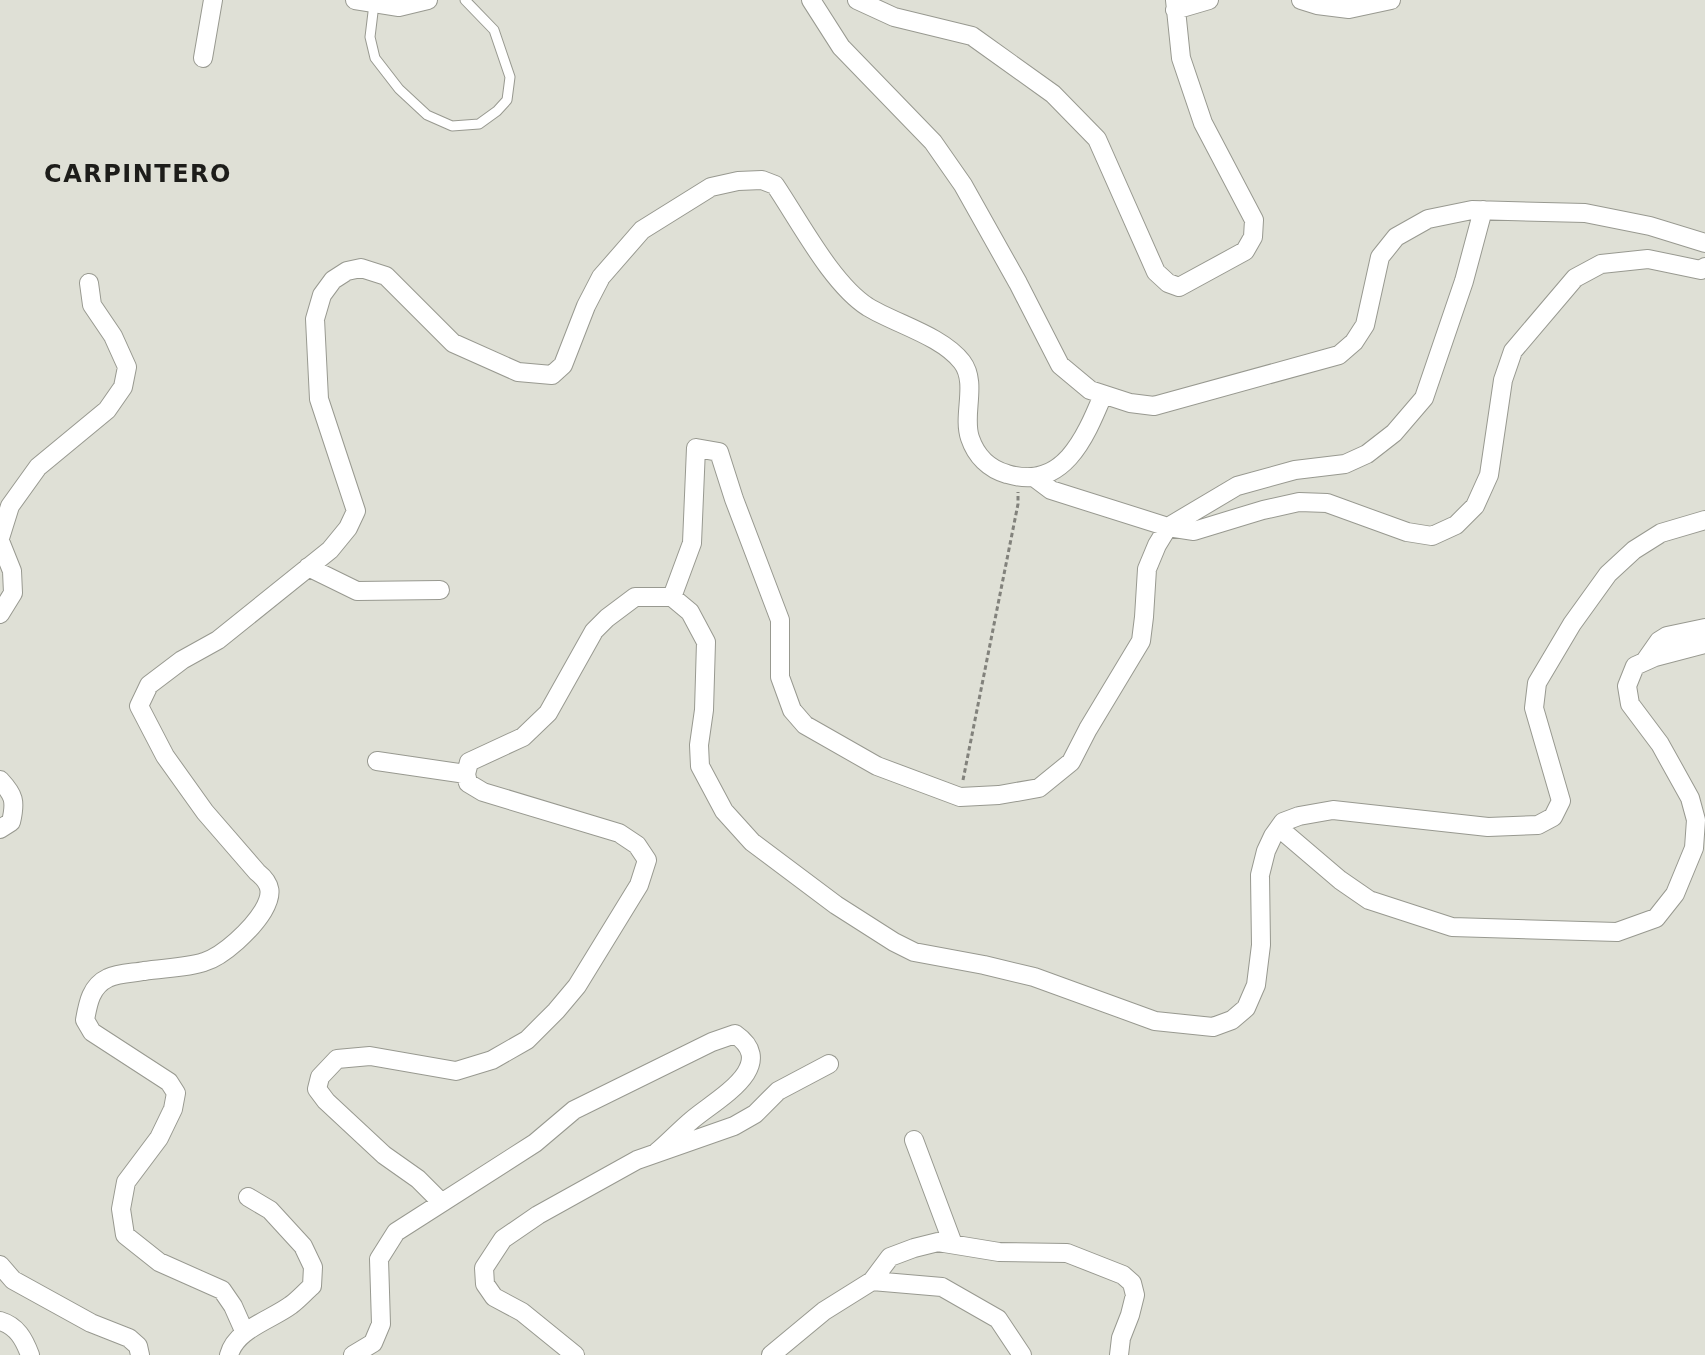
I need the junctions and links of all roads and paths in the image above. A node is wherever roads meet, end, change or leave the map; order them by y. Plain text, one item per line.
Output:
1 (213, 0) edge
2 (355, 0) edge
3 (428, 0) edge
4 (465, 0) edge
5 (811, 0) edge
6 (857, 0) edge
7 (1209, 0) edge
8 (1301, 0) edge
9 (1391, 0) edge
10 (374, 4) junction
11 (1175, 5) edge
12 (203, 58) dead end
13 (1483, 210) junction
14 (1705, 243) edge
15 (1705, 267) edge
16 (89, 283) dead end
17 (1103, 395) junction
18 (1027, 478) junction
19 (1705, 520) edge
20 (1168, 527) junction
21 (0, 539) edge
22 (308, 567) junction
23 (440, 590) dead end
24 (672, 597) junction
25 (0, 615) edge
26 (1705, 628) edge
27 (1705, 644) edge
28 (1645, 661) junction
29 (377, 761) dead end
30 (466, 774) junction
31 (0, 780) edge
32 (960, 797) junction
33 (1279, 828) junction
34 (0, 829) edge
35 (829, 1064) dead end
36 (914, 1140) dead end
37 (657, 1152) junction
38 (248, 1197) dead end
39 (441, 1202) junction
40 (953, 1244) junction
41 (0, 1265) edge
42 (872, 1281) junction
43 (0, 1320) edge
44 (245, 1333) junction
45 (30, 1355) edge
46 (140, 1355) edge
47 (229, 1355) edge
48 (353, 1355) edge
49 (575, 1355) edge
50 (771, 1355) edge
51 (1022, 1355) edge
52 (1119, 1355) edge

1 - 12 street
2 - 10 street
3 - 10 street
4 - 10 lane
5 - 17 street
6 - 11 street
7 - 11 street
8 - 9 street
13 - 14 street
13 - 17 street
13 - 20 street
15 - 20 street
16 - 21 street
17 - 18 street
18 - 20 street
18 - 22 street
18 - 32 path
19 - 33 street
20 - 32 street
21 - 25 street
22 - 23 street
22 - 44 street
24 - 30 street
24 - 32 street
24 - 33 street
26 - 28 street
27 - 28 street
28 - 33 street
29 - 30 street
30 - 39 street
31 - 34 street
35 - 37 street
36 - 40 street
37 - 39 street
37 - 49 street
38 - 44 street
39 - 48 street
40 - 42 street
40 - 52 street
41 - 46 street
42 - 50 street
42 - 51 street
43 - 45 street
44 - 47 street

